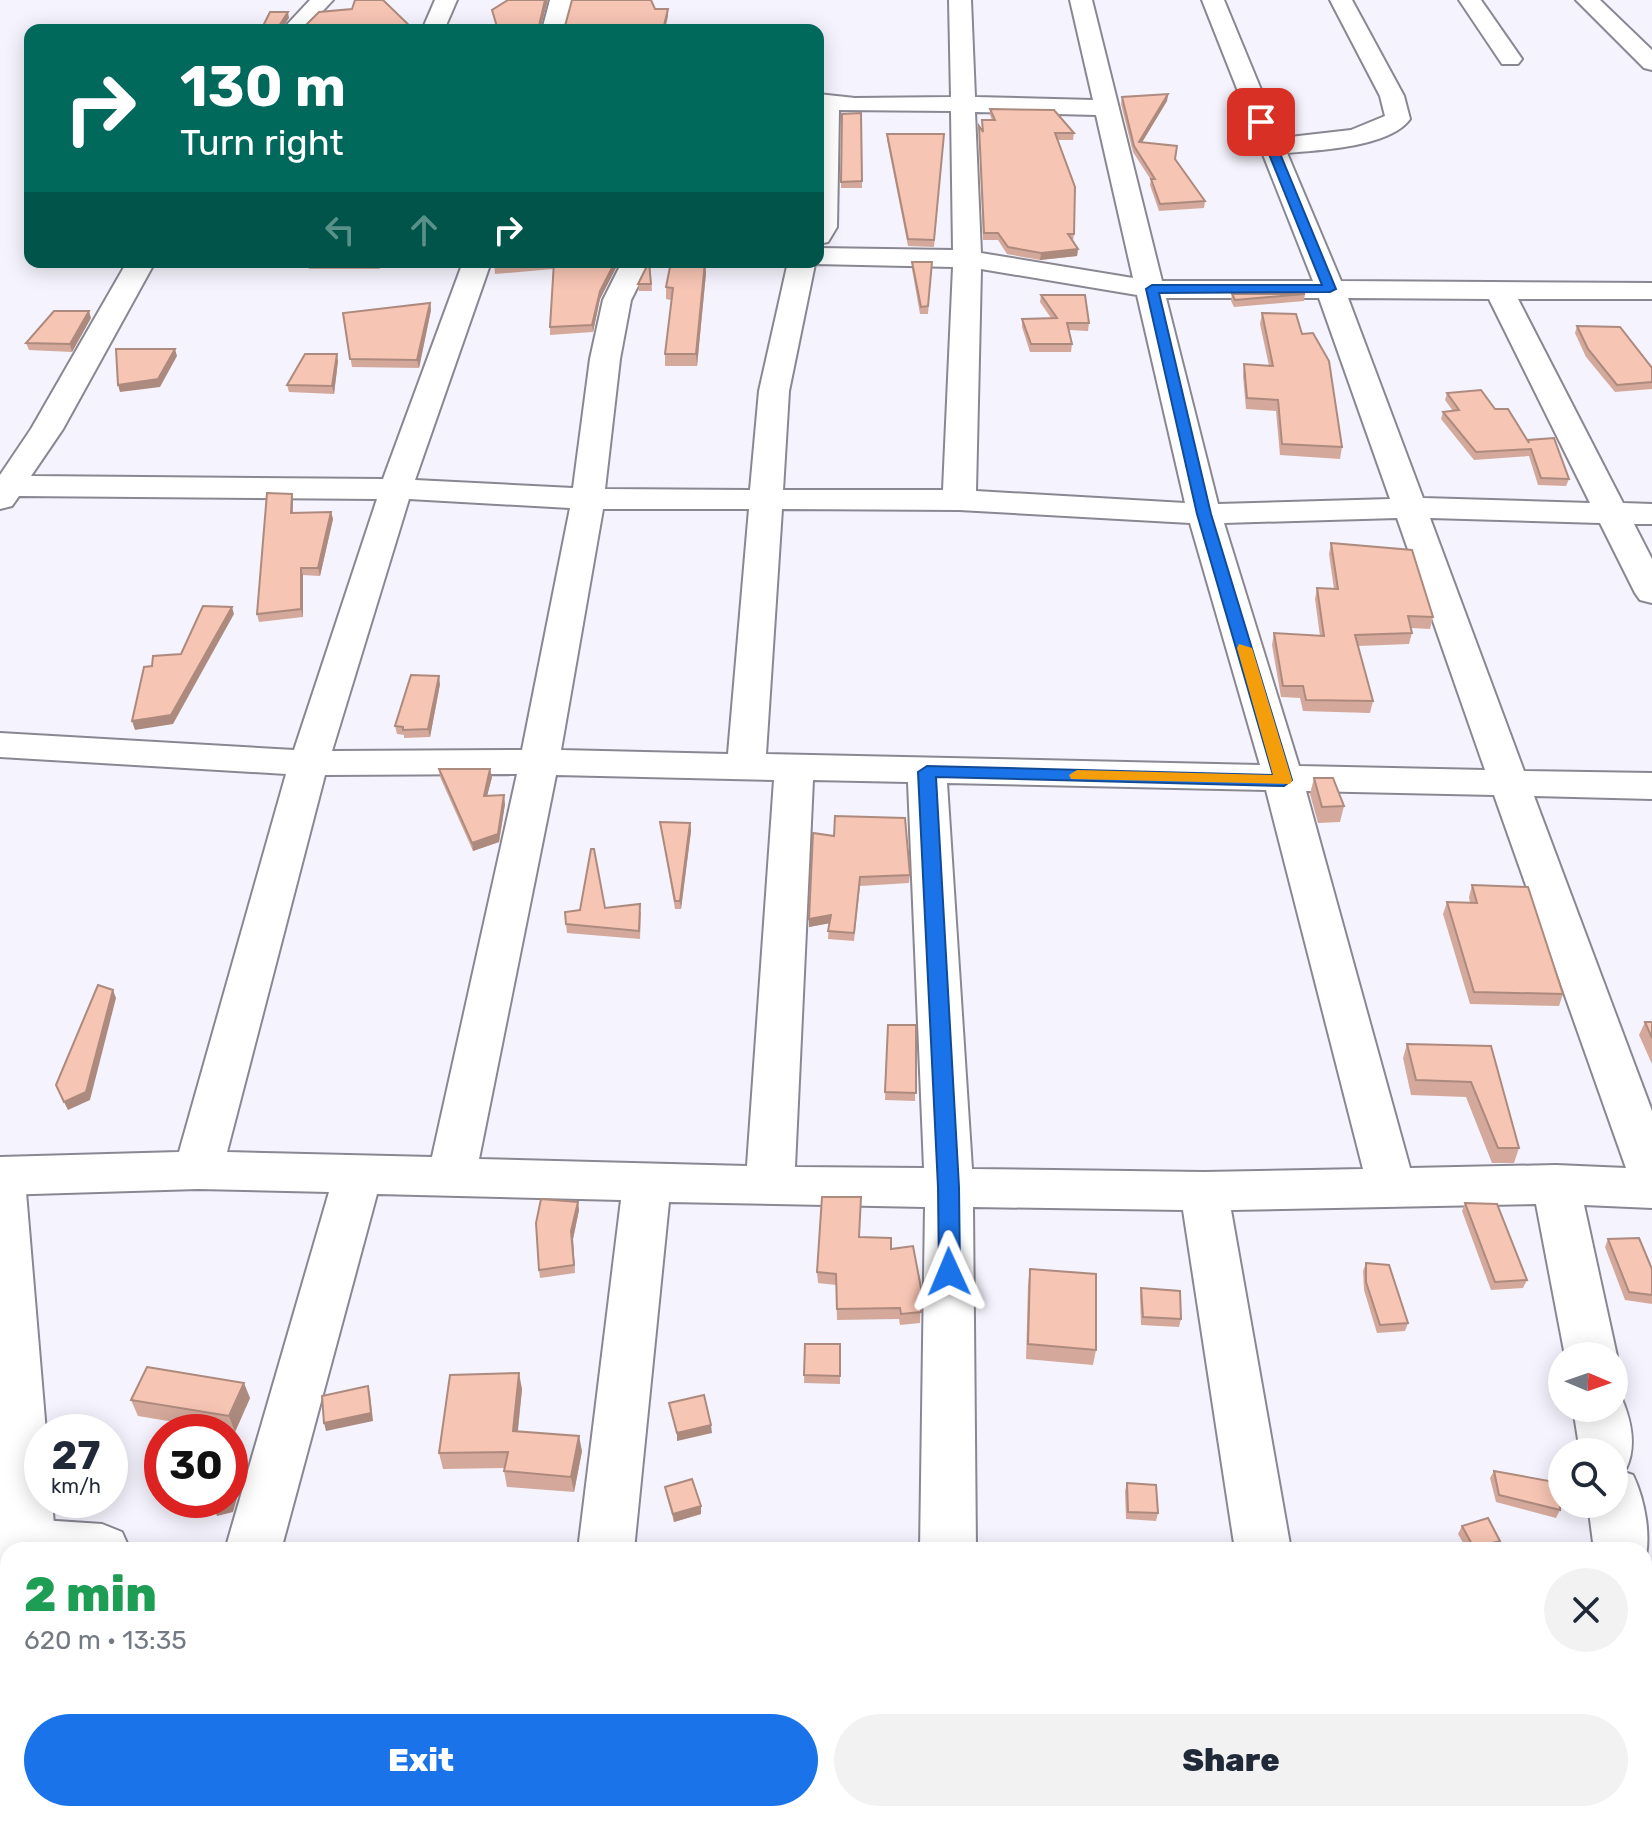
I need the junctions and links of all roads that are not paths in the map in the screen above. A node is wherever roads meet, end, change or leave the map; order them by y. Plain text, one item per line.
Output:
1 (322, 0) edge
2 (446, 0) edge
3 (561, 0) edge
4 (960, 0) edge
5 (1081, 0) edge
6 (1213, 0) edge
7 (1341, 0) edge
8 (1470, 0) edge
9 (1587, 0) edge
10 (299, 24) edge
11 (436, 24) edge
12 (555, 24) edge
13 (1510, 59) dead end
14 (1652, 63) edge
15 (824, 102) edge
16 (965, 104) junction
17 (1107, 108) junction
18 (1270, 147) junction
19 (824, 256) edge
20 (967, 259) junction
21 (137, 268) edge
22 (475, 268) edge
23 (633, 268) edge
24 (801, 268) edge
25 (1498, 288) junction
26 (1152, 289) junction
27 (1330, 289) junction
28 (1652, 291) edge
29 (396, 489) junction
30 (6, 493) edge
31 (588, 499) junction
32 (959, 500) junction
33 (768, 501) junction
34 (1407, 508) junction
35 (1204, 514) junction
36 (1611, 514) junction
37 (1652, 514) edge
38 (1652, 593) edge
39 (0, 745) edge
40 (539, 762) junction
41 (309, 763) junction
42 (746, 767) junction
43 (794, 768) junction
44 (927, 772) junction
45 (1284, 780) junction
46 (1508, 786) junction
47 (1652, 786) edge
48 (198, 1170) junction
49 (358, 1174) junction
50 (452, 1175) junction
51 (1652, 1175) edge
52 (0, 1178) edge
53 (647, 1183) junction
54 (1556, 1184) junction
55 (770, 1185) junction
56 (949, 1187) junction
57 (1392, 1188) junction
58 (1652, 1189) edge
59 (1204, 1191) junction
60 (1588, 1342) edge
61 (1618, 1518) edge
62 (15, 1542) edge
63 (255, 1542) edge
64 (607, 1542) edge
65 (948, 1542) edge
66 (1262, 1542) edge
67 (1621, 1542) edge

1 - 10 street
2 - 11 street
3 - 12 street
4 - 16 street
5 - 17 street
6 - 18 street
7 - 18 street
8 - 13 street
9 - 14 street
15 - 16 street
16 - 17 street
16 - 20 street
17 - 26 street
18 - 27 street
19 - 20 street
20 - 26 street
20 - 32 street
21 - 30 street
22 - 29 street
23 - 31 street
24 - 33 street
25 - 27 street
25 - 28 street
25 - 36 street
26 - 27 street
26 - 35 street
27 - 34 street
29 - 30 street
29 - 31 street
29 - 41 street
31 - 33 street
31 - 40 street
32 - 33 street
32 - 35 street
33 - 42 street
34 - 35 street
34 - 36 street
34 - 46 street
35 - 45 street
36 - 37 street
36 - 38 street
39 - 41 street
40 - 41 street
40 - 42 street
40 - 50 street
41 - 48 street
42 - 43 street
43 - 44 street
43 - 55 street
44 - 45 street
44 - 56 street
45 - 46 street
45 - 57 street
46 - 47 street
46 - 51 street
48 - 49 street
48 - 52 street
49 - 50 street
49 - 63 street
50 - 53 street
52 - 62 main road
53 - 55 street
53 - 64 street
54 - 57 street
54 - 58 street
54 - 60 street
55 - 56 street
56 - 59 street
56 - 65 street
57 - 59 street
59 - 66 street
61 - 67 street

